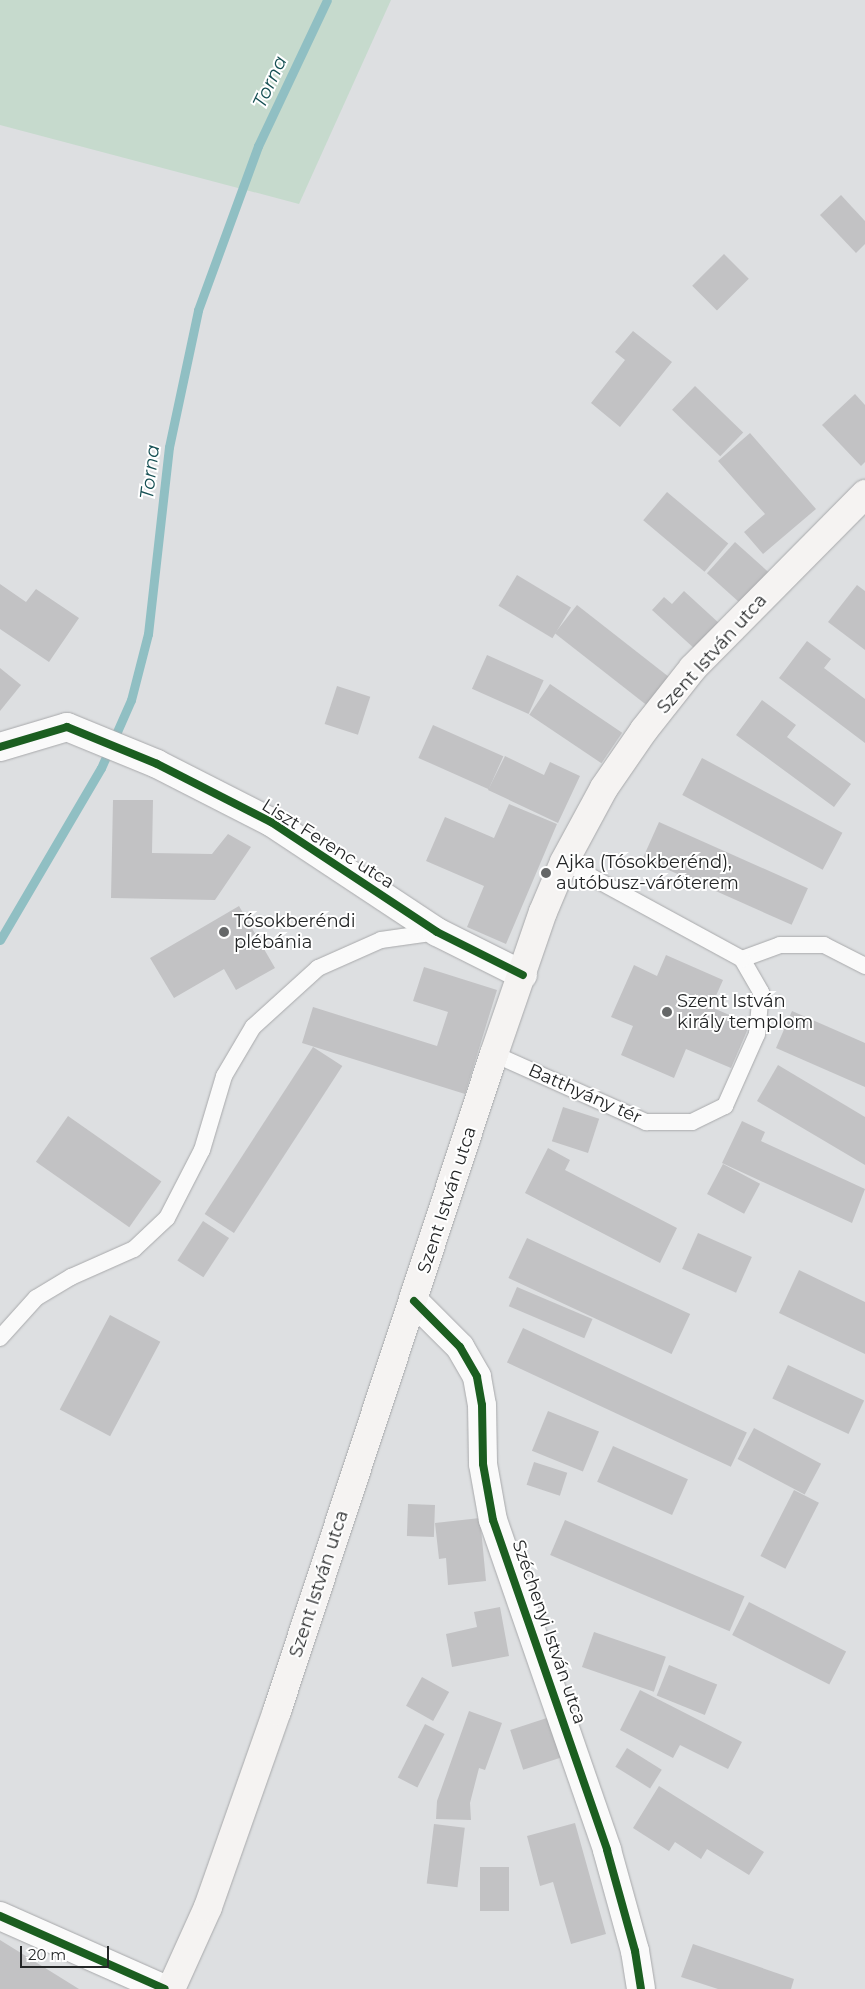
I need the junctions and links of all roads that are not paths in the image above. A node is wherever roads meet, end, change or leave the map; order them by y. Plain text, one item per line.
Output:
1 (865, 494) edge
2 (0, 747) edge
3 (564, 862) junction
4 (437, 932) junction
5 (742, 959) junction
6 (865, 966) edge
7 (523, 975) junction
8 (494, 1054) junction
9 (414, 1300) junction
10 (0, 1338) edge
11 (0, 1916) edge
12 (165, 1989) edge
13 (171, 1989) edge
14 (641, 1989) edge

1 - 3 main road, Szent István utca
2 - 4 street, Liszt Ferenc utca
3 - 5 lane
3 - 7 main road, Szent István utca
4 - 7 street, Liszt Ferenc utca
4 - 10 lane
5 - 6 lane
5 - 8 lane, Batthyány tér
7 - 8 main road, Szent István utca
8 - 9 main road, Szent István utca
9 - 13 main road, Szent István utca
9 - 14 street, Széchenyi István utca
11 - 12 street

